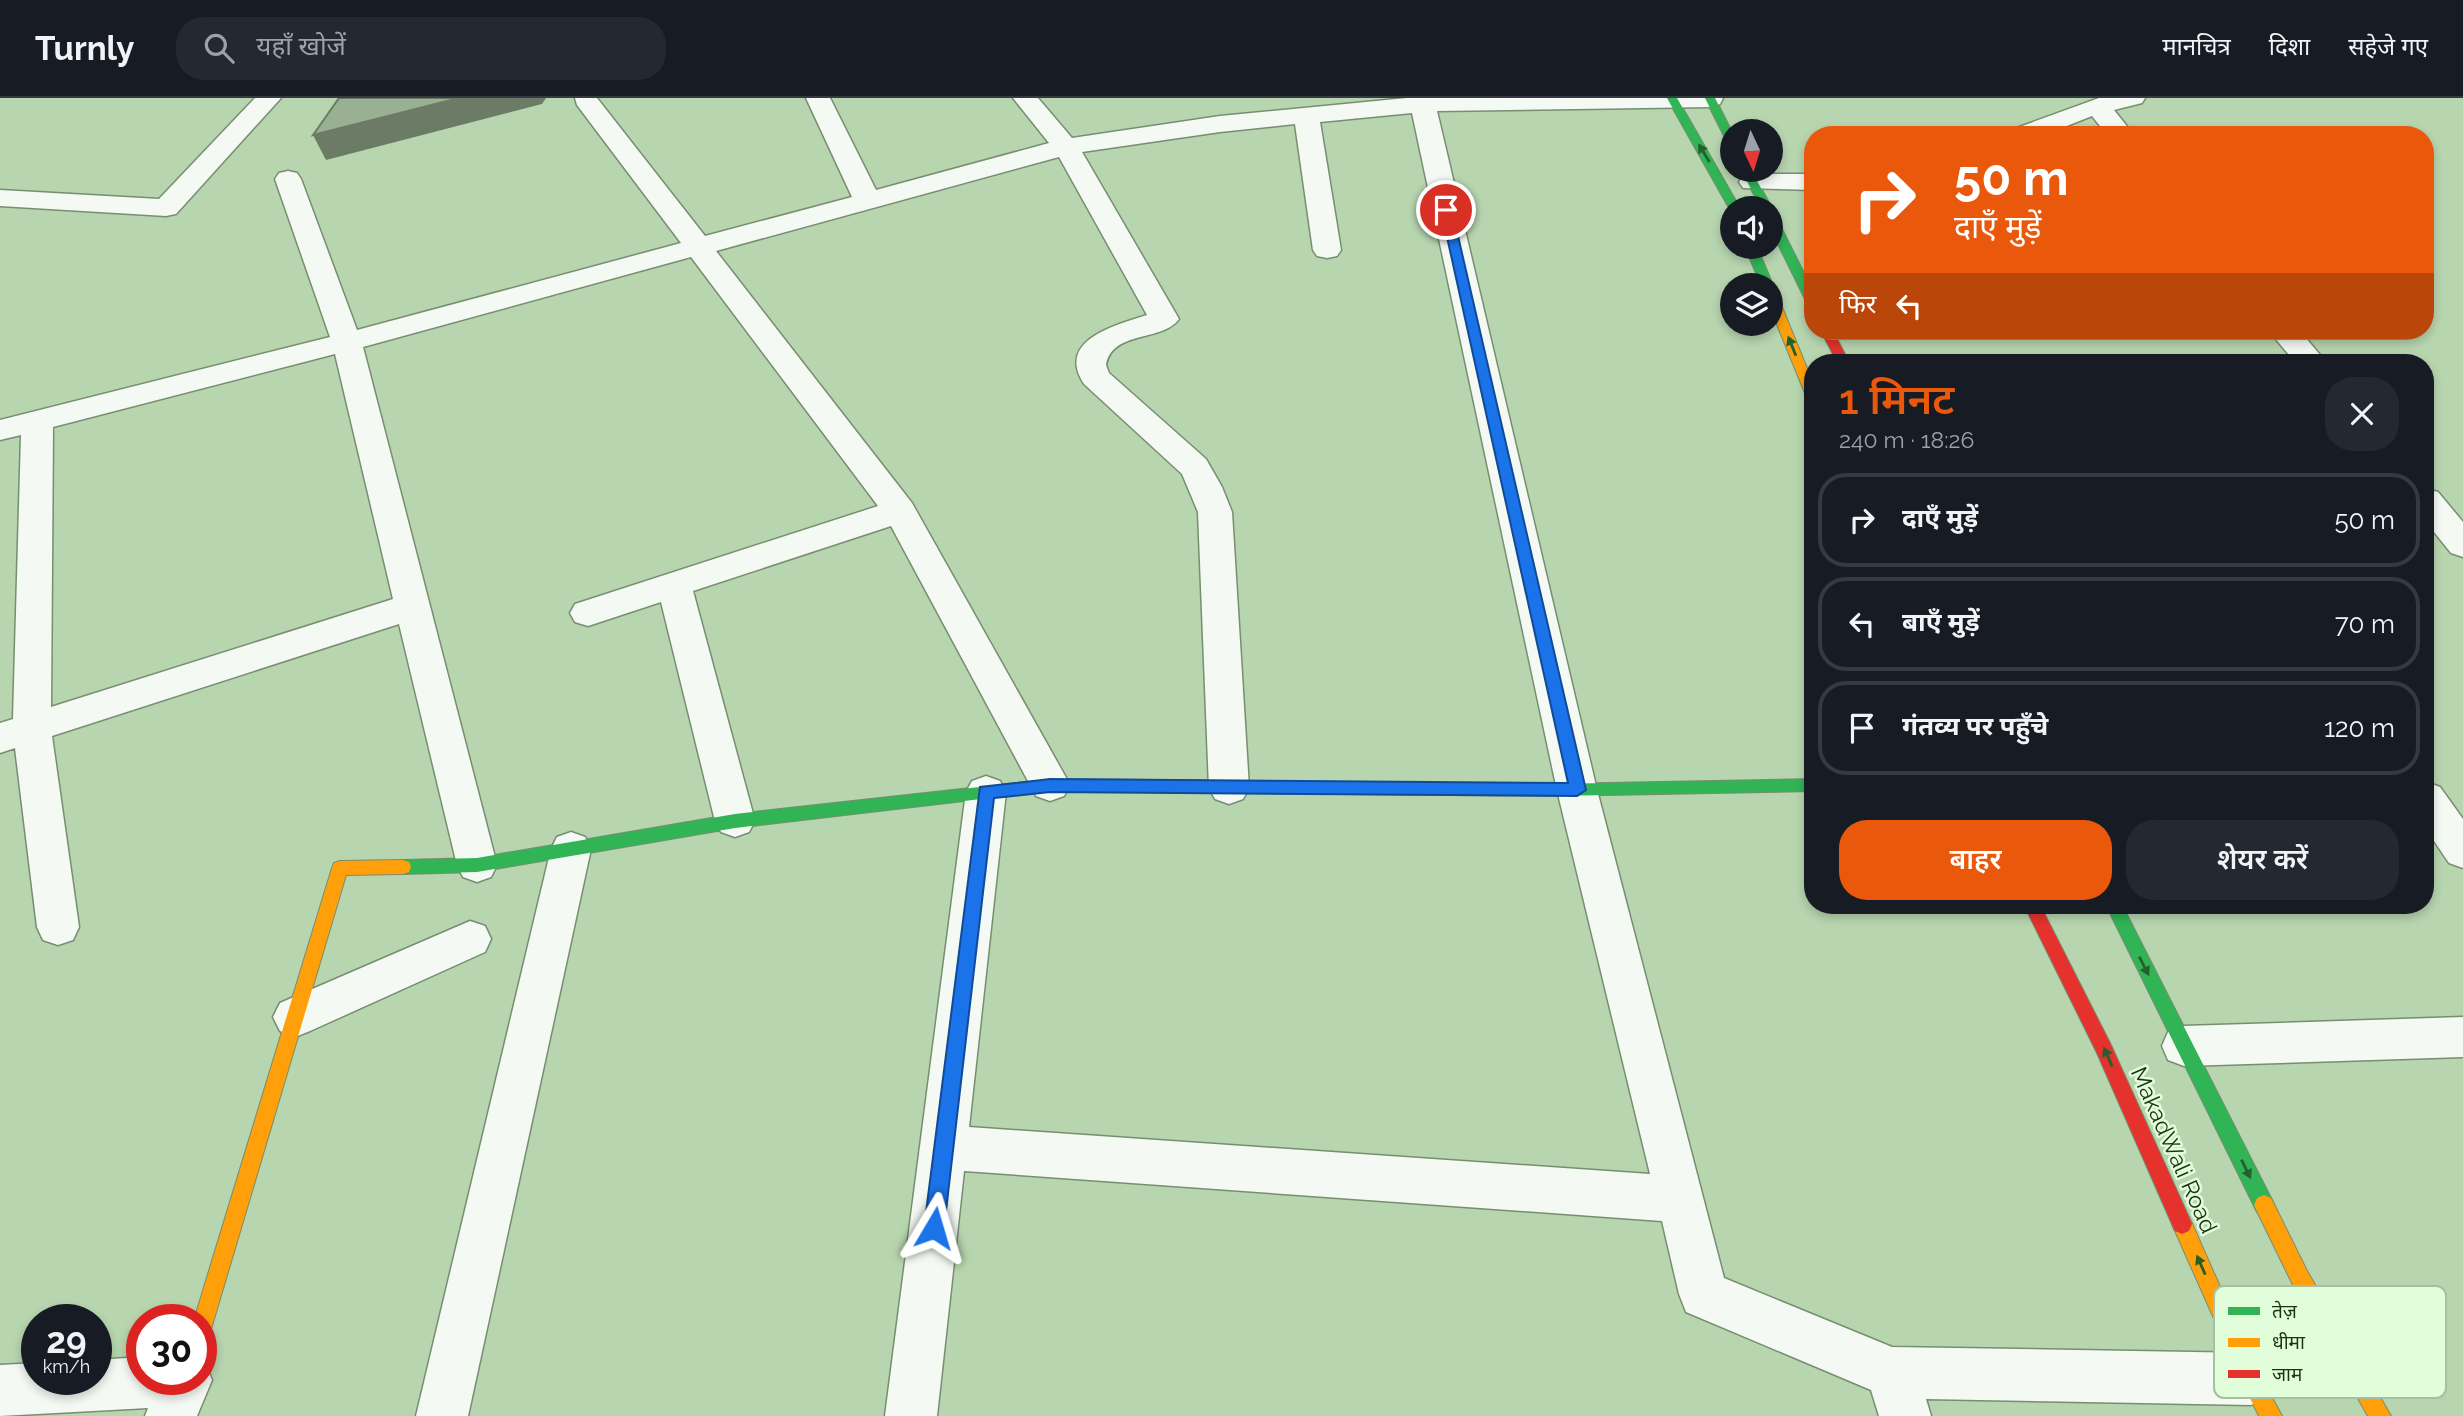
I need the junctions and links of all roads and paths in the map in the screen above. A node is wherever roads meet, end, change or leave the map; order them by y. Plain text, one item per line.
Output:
1 (269, 98) edge
2 (818, 98) edge
3 (1025, 98) edge
4 (2133, 98) edge
5 (1672, 99) edge
6 (1711, 99) edge
7 (586, 100) dead end
8 (1422, 101) edge
9 (2097, 106) junction
10 (1306, 116) junction
11 (1721, 119) edge
12 (2044, 126) edge
13 (2114, 126) edge
14 (1066, 147) junction
15 (288, 179) dead end
16 (1783, 179) edge
17 (1804, 181) edge
18 (1728, 196) edge
19 (0, 198) edge
20 (868, 201) junction
21 (1804, 205) edge
22 (1783, 209) edge
23 (1783, 243) edge
24 (696, 246) junction
25 (1327, 250) dead end
26 (1804, 285) edge
27 (1783, 324) edge
28 (2292, 340) edge
29 (347, 342) junction
30 (2304, 354) edge
31 (1804, 375) edge
32 (37, 421) junction
33 (0, 430) edge
34 (2434, 510) edge
35 (900, 511) junction
36 (2463, 545) edge
37 (674, 585) junction
38 (413, 606) junction
39 (589, 613) dead end
40 (16, 734) edge
41 (1050, 785) junction
42 (1804, 785) edge
43 (1228, 788) junction
44 (1577, 790) junction
45 (986, 792) junction
46 (2434, 809) edge
47 (735, 821) junction
48 (571, 849) junction
49 (2463, 851) edge
50 (477, 865) junction
51 (2036, 914) edge
52 (2119, 914) edge
53 (58, 926) dead end
54 (470, 939) dead end
55 (295, 1017) junction
56 (2463, 1037) edge
57 (2185, 1046) junction
58 (944, 1147) junction
59 (1680, 1199) junction
60 (2305, 1286) edge
61 (2214, 1296) edge
62 (209, 1304) edge
63 (2214, 1381) edge
64 (126, 1383) edge
65 (0, 1391) edge
66 (180, 1395) edge
67 (1898, 1395) edge
68 (2261, 1398) edge
69 (2370, 1398) edge
70 (171, 1416) edge
71 (442, 1416) edge
72 (911, 1416) edge
73 (2271, 1416) edge
74 (2380, 1416) edge

1 - 19 street
2 - 20 street
3 - 14 street
4 - 9 street
5 - 6 street
5 - 8 street
18 -> 5 street
6 - 11 street
7 - 24 street
8 - 10 street
8 - 44 street
9 - 12 street
9 - 13 street
10 - 14 street
10 - 25 street
14 - 20 street
14 - 43 street
15 - 29 street
16 - 17 street
20 - 24 street
21 - 22 street
23 - 26 street
24 - 29 street
24 - 35 street
31 -> 27 street
28 - 30 street
29 - 32 street
29 - 38 street
32 - 33 street
32 - 40 street
34 - 36 street
35 - 37 street
35 - 41 street
37 - 39 street
37 - 47 street
38 - 40 street
38 - 50 street
40 - 53 street
41 - 43 street
41 - 45 street
42 - 44 street
43 - 44 street
44 - 59 street
45 - 47 street
45 - 58 street
46 - 49 street
47 - 48 street
48 - 50 street
48 - 71 street
50 - 55 street
61 -> 51 street, MakadWali Road
52 -> 57 street
54 - 55 street
55 - 62 street
56 - 57 street
57 -> 60 street
58 - 59 street
58 - 72 street
59 - 67 street
63 - 67 street
64 - 65 street
66 - 70 street
68 - 73 street, MakadWali Road
69 -> 74 street

